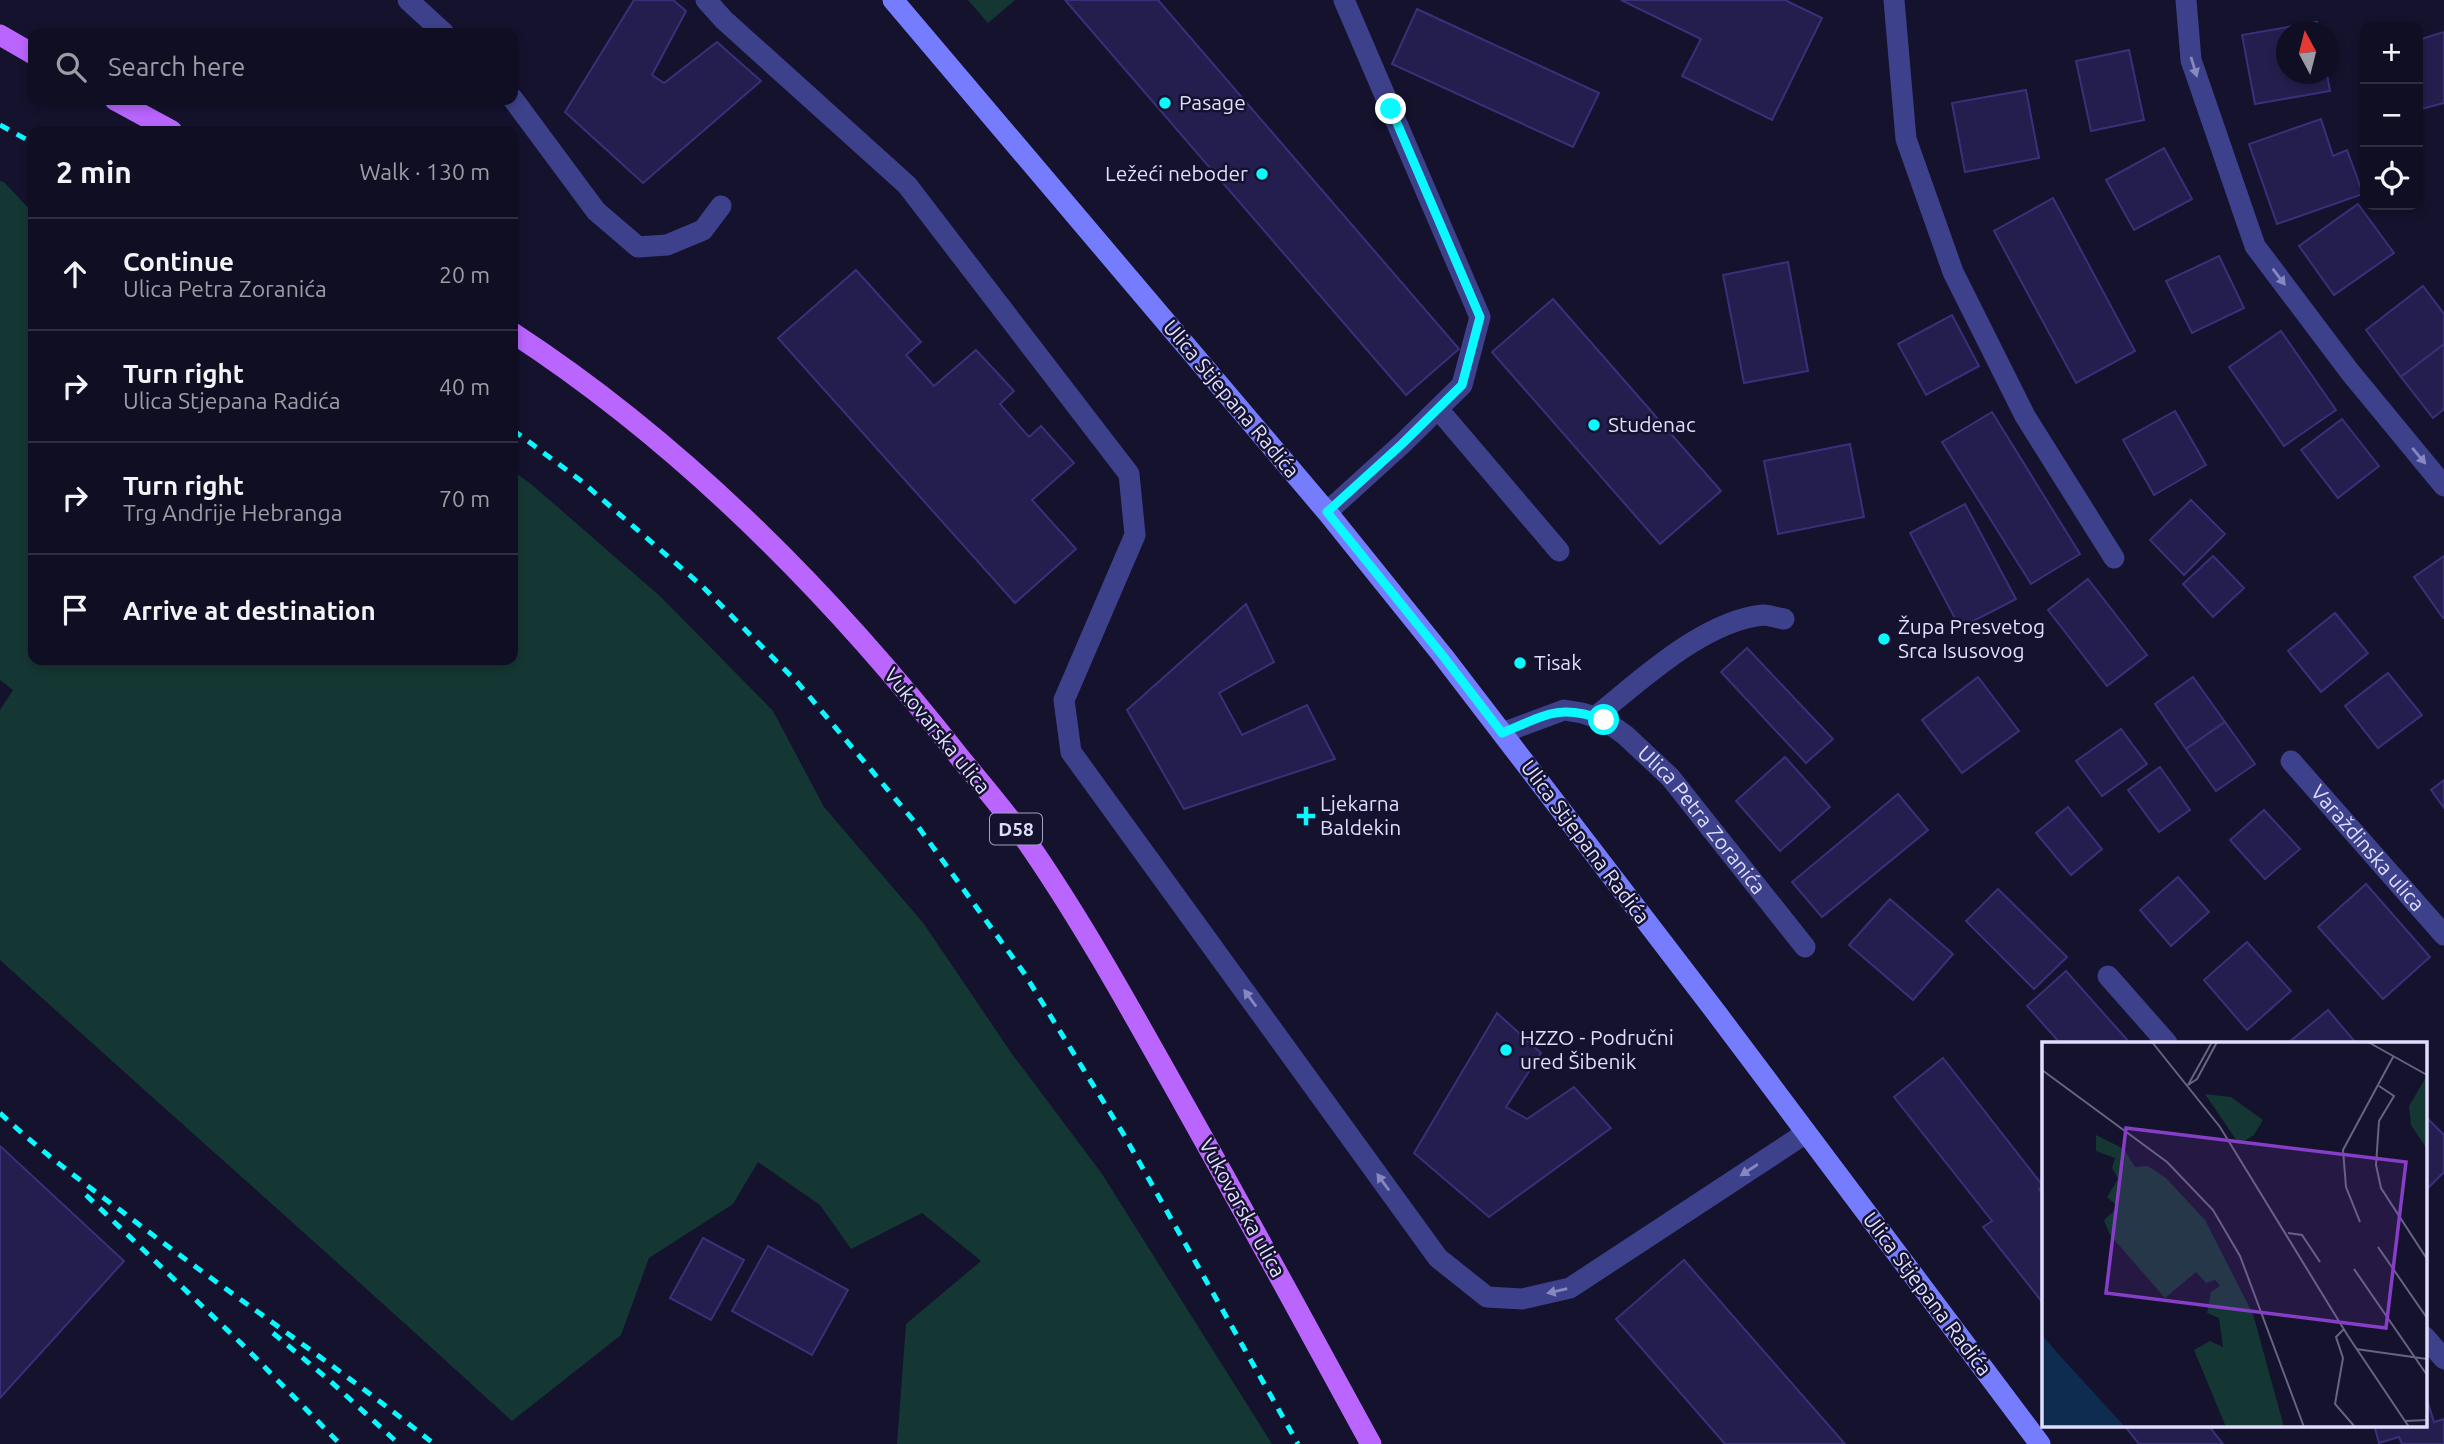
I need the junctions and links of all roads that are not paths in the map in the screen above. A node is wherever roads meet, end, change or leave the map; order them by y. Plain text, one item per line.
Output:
1 (408, 0) edge
2 (706, 0) edge
3 (893, 0) edge
4 (1344, 0) edge
5 (1894, 0) edge
6 (2186, 0) edge
7 (439, 28) edge
8 (0, 35) edge
9 (28, 51) edge
10 (125, 105) edge
11 (517, 105) edge
12 (163, 126) edge
13 (721, 206) dead end
14 (518, 336) edge
15 (1438, 409) junction
16 (2444, 485) edge
17 (1327, 512) junction
18 (1559, 551) dead end
19 (2114, 558) dead end
20 (1784, 619) dead end
21 (1595, 717) junction
22 (1502, 733) junction
23 (2291, 761) dead end
24 (2444, 935) edge
25 (1805, 947) dead end
26 (2108, 976) dead end
27 (2166, 1042) edge
28 (1806, 1133) junction
29 (2426, 1338) edge
30 (2444, 1359) edge
31 (1371, 1444) edge
32 (2040, 1444) edge

1 - 7 street
28 -> 2 street
3 - 17 main road, Ulica Stjepana Radića
4 - 15 street
5 - 19 street
6 -> 16 street
8 - 9 main road
10 - 12 main road
11 - 13 street
14 - 31 main road, Vukovarska ulica / D58
15 - 17 street
15 - 18 street
17 - 22 main road, Ulica Stjepana Radića
20 - 21 street
21 - 22 street, Ulica Petra Zoranića
21 - 25 street, Ulica Petra Zoranića
22 - 28 main road, Ulica Stjepana Radića
23 - 24 street, Varaždinska ulica
26 - 27 street
28 - 32 main road, Ulica Stjepana Radića
29 - 30 street

